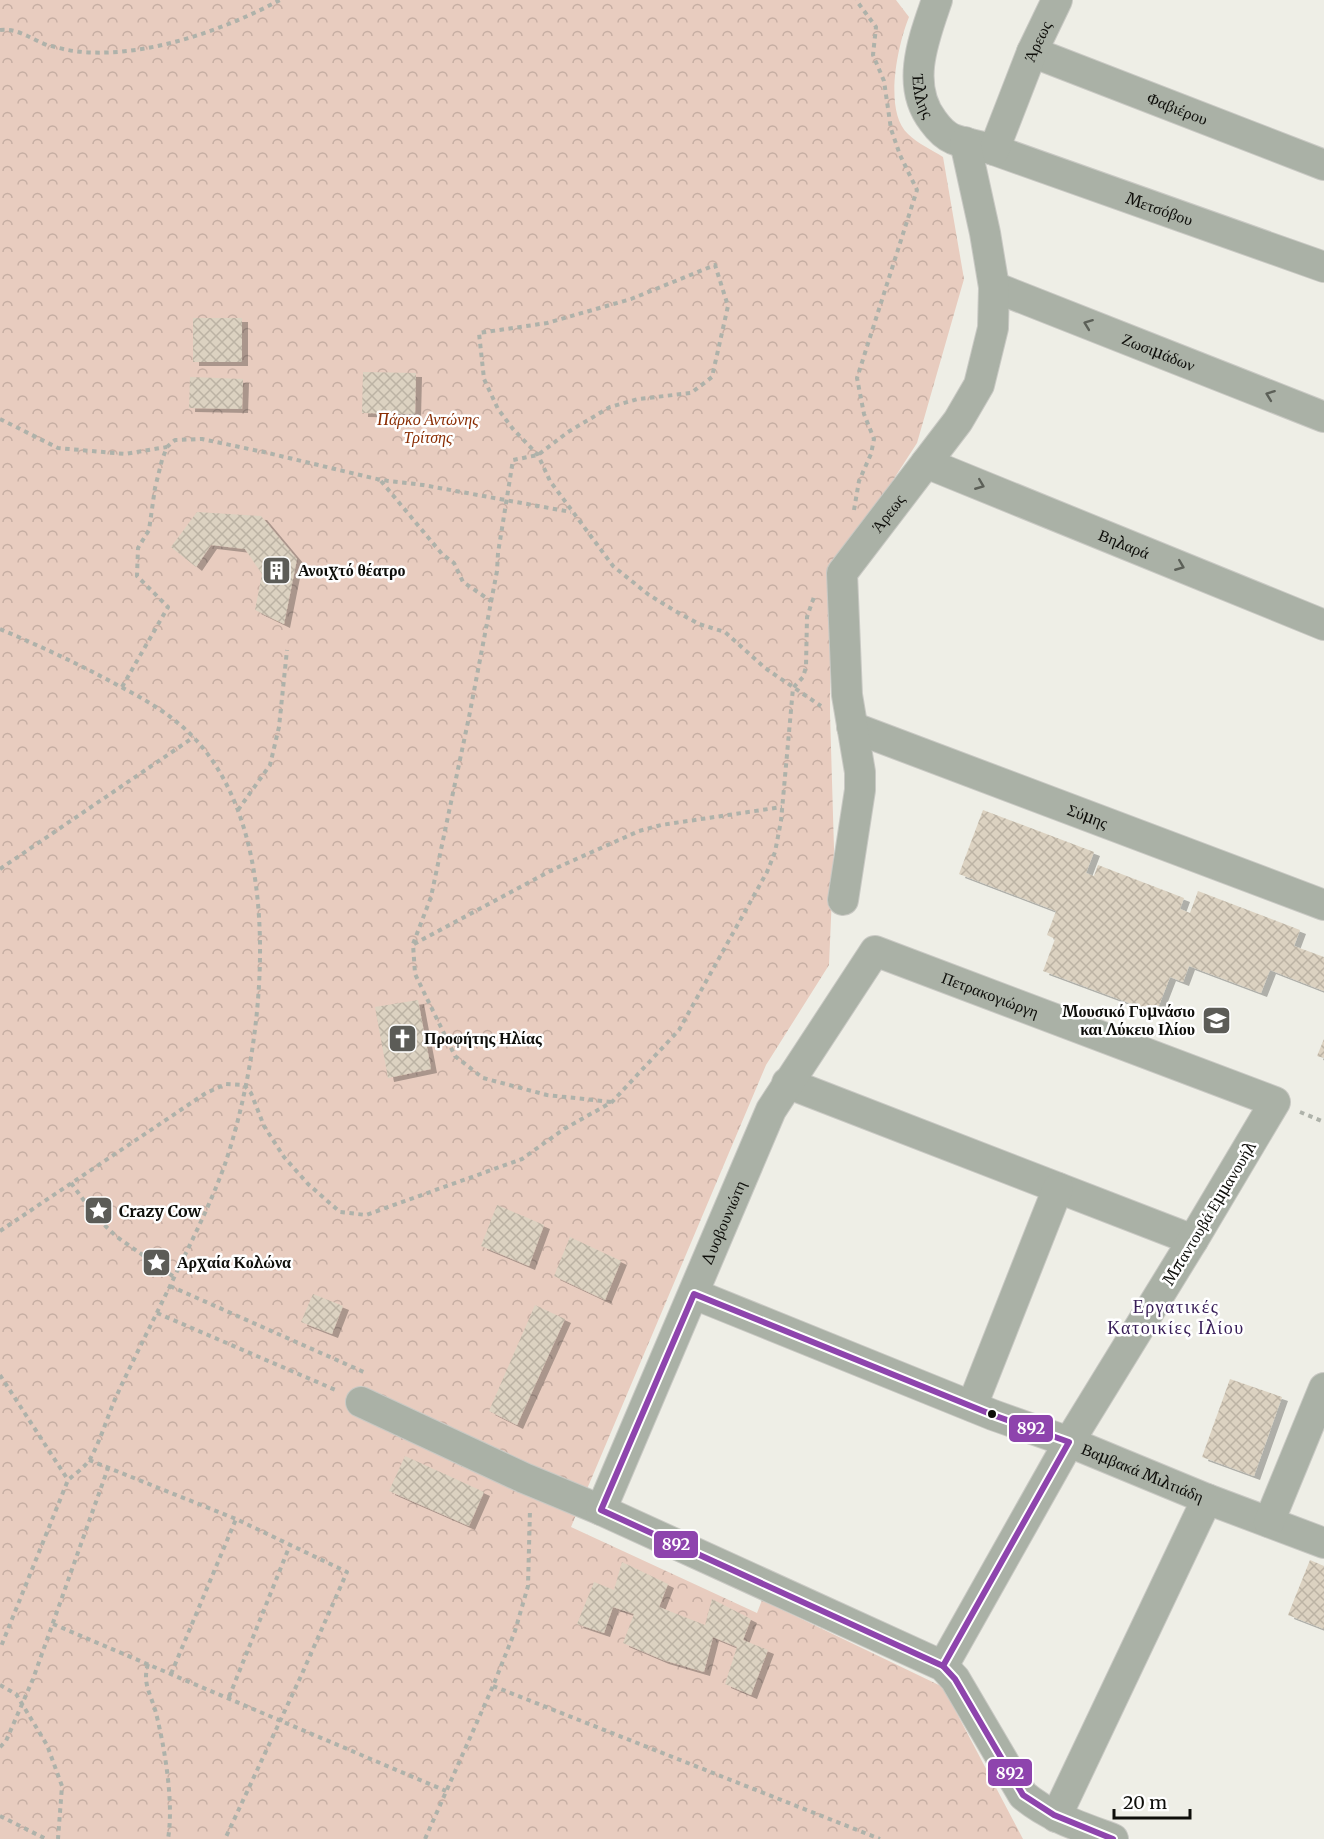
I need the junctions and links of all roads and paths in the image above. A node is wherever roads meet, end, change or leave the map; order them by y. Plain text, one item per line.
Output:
1 (280, 0) edge
2 (856, 0) edge
3 (937, 0) edge
4 (1057, 0) edge
5 (0, 30) edge
6 (1032, 52) junction
7 (965, 142) junction
8 (994, 150) junction
9 (1324, 165) edge
10 (1324, 267) edge
11 (994, 287) junction
12 (1324, 417) edge
13 (0, 419) edge
14 (167, 447) junction
15 (538, 455) junction
16 (926, 463) junction
17 (381, 480) junction
18 (506, 501) junction
19 (572, 512) junction
20 (853, 516) dead end
21 (816, 591) dead end
22 (491, 601) junction
23 (1324, 625) edge
24 (0, 630) edge
25 (287, 650) dead end
26 (122, 687) junction
27 (793, 688) junction
28 (852, 727) junction
29 (194, 737) junction
30 (782, 807) junction
31 (237, 810) junction
32 (0, 869) edge
33 (843, 900) dead end
34 (1324, 905) edge
35 (413, 944) junction
36 (875, 951) joint
37 (787, 1083) junction
38 (244, 1085) junction
39 (612, 1102) junction
40 (1275, 1102) joint
41 (71, 1183) junction
42 (1058, 1188) junction
43 (0, 1231) edge
44 (1193, 1240) junction
45 (174, 1277) junction
46 (170, 1286) junction
47 (694, 1293) junction
48 (157, 1313) junction
49 (0, 1375) edge
50 (1324, 1388) edge
51 (366, 1389) junction
52 (972, 1406) junction
53 (1069, 1442) junction
54 (89, 1460) junction
55 (108, 1468) junction
56 (524, 1478) junction
57 (68, 1480) junction
58 (1207, 1499) junction
59 (601, 1510) junction
60 (236, 1518) junction
61 (1269, 1522) junction
62 (1324, 1543) edge
63 (290, 1545) junction
64 (53, 1624) junction
65 (0, 1649) edge
66 (148, 1664) junction
67 (943, 1666) junction
68 (171, 1674) junction
69 (0, 1685) edge
70 (494, 1686) junction
71 (229, 1697) junction
72 (22, 1703) junction
73 (281, 1719) junction
74 (0, 1747) edge
75 (446, 1791) junction
76 (0, 1816) edge
77 (1056, 1817) junction
78 (46, 1839) edge
79 (58, 1839) edge
80 (168, 1839) edge
81 (225, 1839) edge
82 (425, 1839) edge
83 (880, 1839) edge
84 (1113, 1839) edge

1 - 5 path
2 - 20 path
3 - 7 street, Έλλης
4 - 6 street, Άρεως
6 - 8 street, Άρεως
6 - 9 street, Φαβιέρου
7 - 8 street, Έλλης
7 - 11 street, Άρεως
8 - 10 street, Μετσόβου
12 -> 11 street, Ζωσιμάδων
11 - 16 street, Άρεως
13 - 14 path
14 - 17 path
14 - 26 path
15 - 15 path
15 - 18 path
15 - 19 path
16 -> 23 street, Βηλαρά
16 - 28 street, Άρεως
17 - 18 path
17 - 22 path
18 - 19 path
18 - 22 path
19 - 27 path
21 - 27 path
22 - 35 path
24 - 26 path
25 - 31 path
26 - 29 path
27 - 28 path
27 - 30 path
28 - 33 street, Άρεως
28 - 34 street, Σύμης
29 - 31 path
29 - 32 path
30 - 35 path
30 - 39 path
31 - 38 path
35 - 39 path
36 - 37 street, Δυοβουνιώτη
36 - 40 street, Πετρακογιώργη
37 - 42 street
37 - 47 street, Δυοβουνιώτη
38 - 39 path
38 - 41 path
38 - 45 path
40 - 44 street, Μπαντουβά Εμμανουήλ
41 - 43 path
41 - 45 path
42 - 44 street
42 - 52 street
44 - 53 street, Μπαντουβά Εμμανουήλ
45 - 46 path
46 - 48 path
46 - 51 path
47 - 52 street, Βαμβακά Μιλτιάδη
47 - 59 street, Δυοβουνιώτη
48 - 51 path
48 - 54 path
49 - 57 path
50 - 61 street
51 - 56 street
52 - 53 street, Βαμβακά Μιλτιάδη
53 - 58 street, Βαμβακά Μιλτιάδη
53 - 67 street, Μπαντουβά Εμμανουήλ
54 - 55 path
54 - 57 path
55 - 60 path
55 - 64 path
56 - 59 street
56 - 70 path
57 - 65 path
58 - 61 street, Βαμβακά Μιλτιάδη
58 - 77 street
59 - 67 street
60 - 63 path
60 - 68 path
61 - 62 street, Βαμβακά Μιλτιάδη
63 - 71 path
63 - 73 path
64 - 66 path
64 - 72 path
66 - 68 path
66 - 80 path
67 - 77 street
68 - 71 path
69 - 72 path
70 - 75 path
70 - 83 path
71 - 73 path
72 - 74 path
72 - 79 path
73 - 75 path
73 - 81 path
75 - 82 path
76 - 78 path
77 - 84 street

